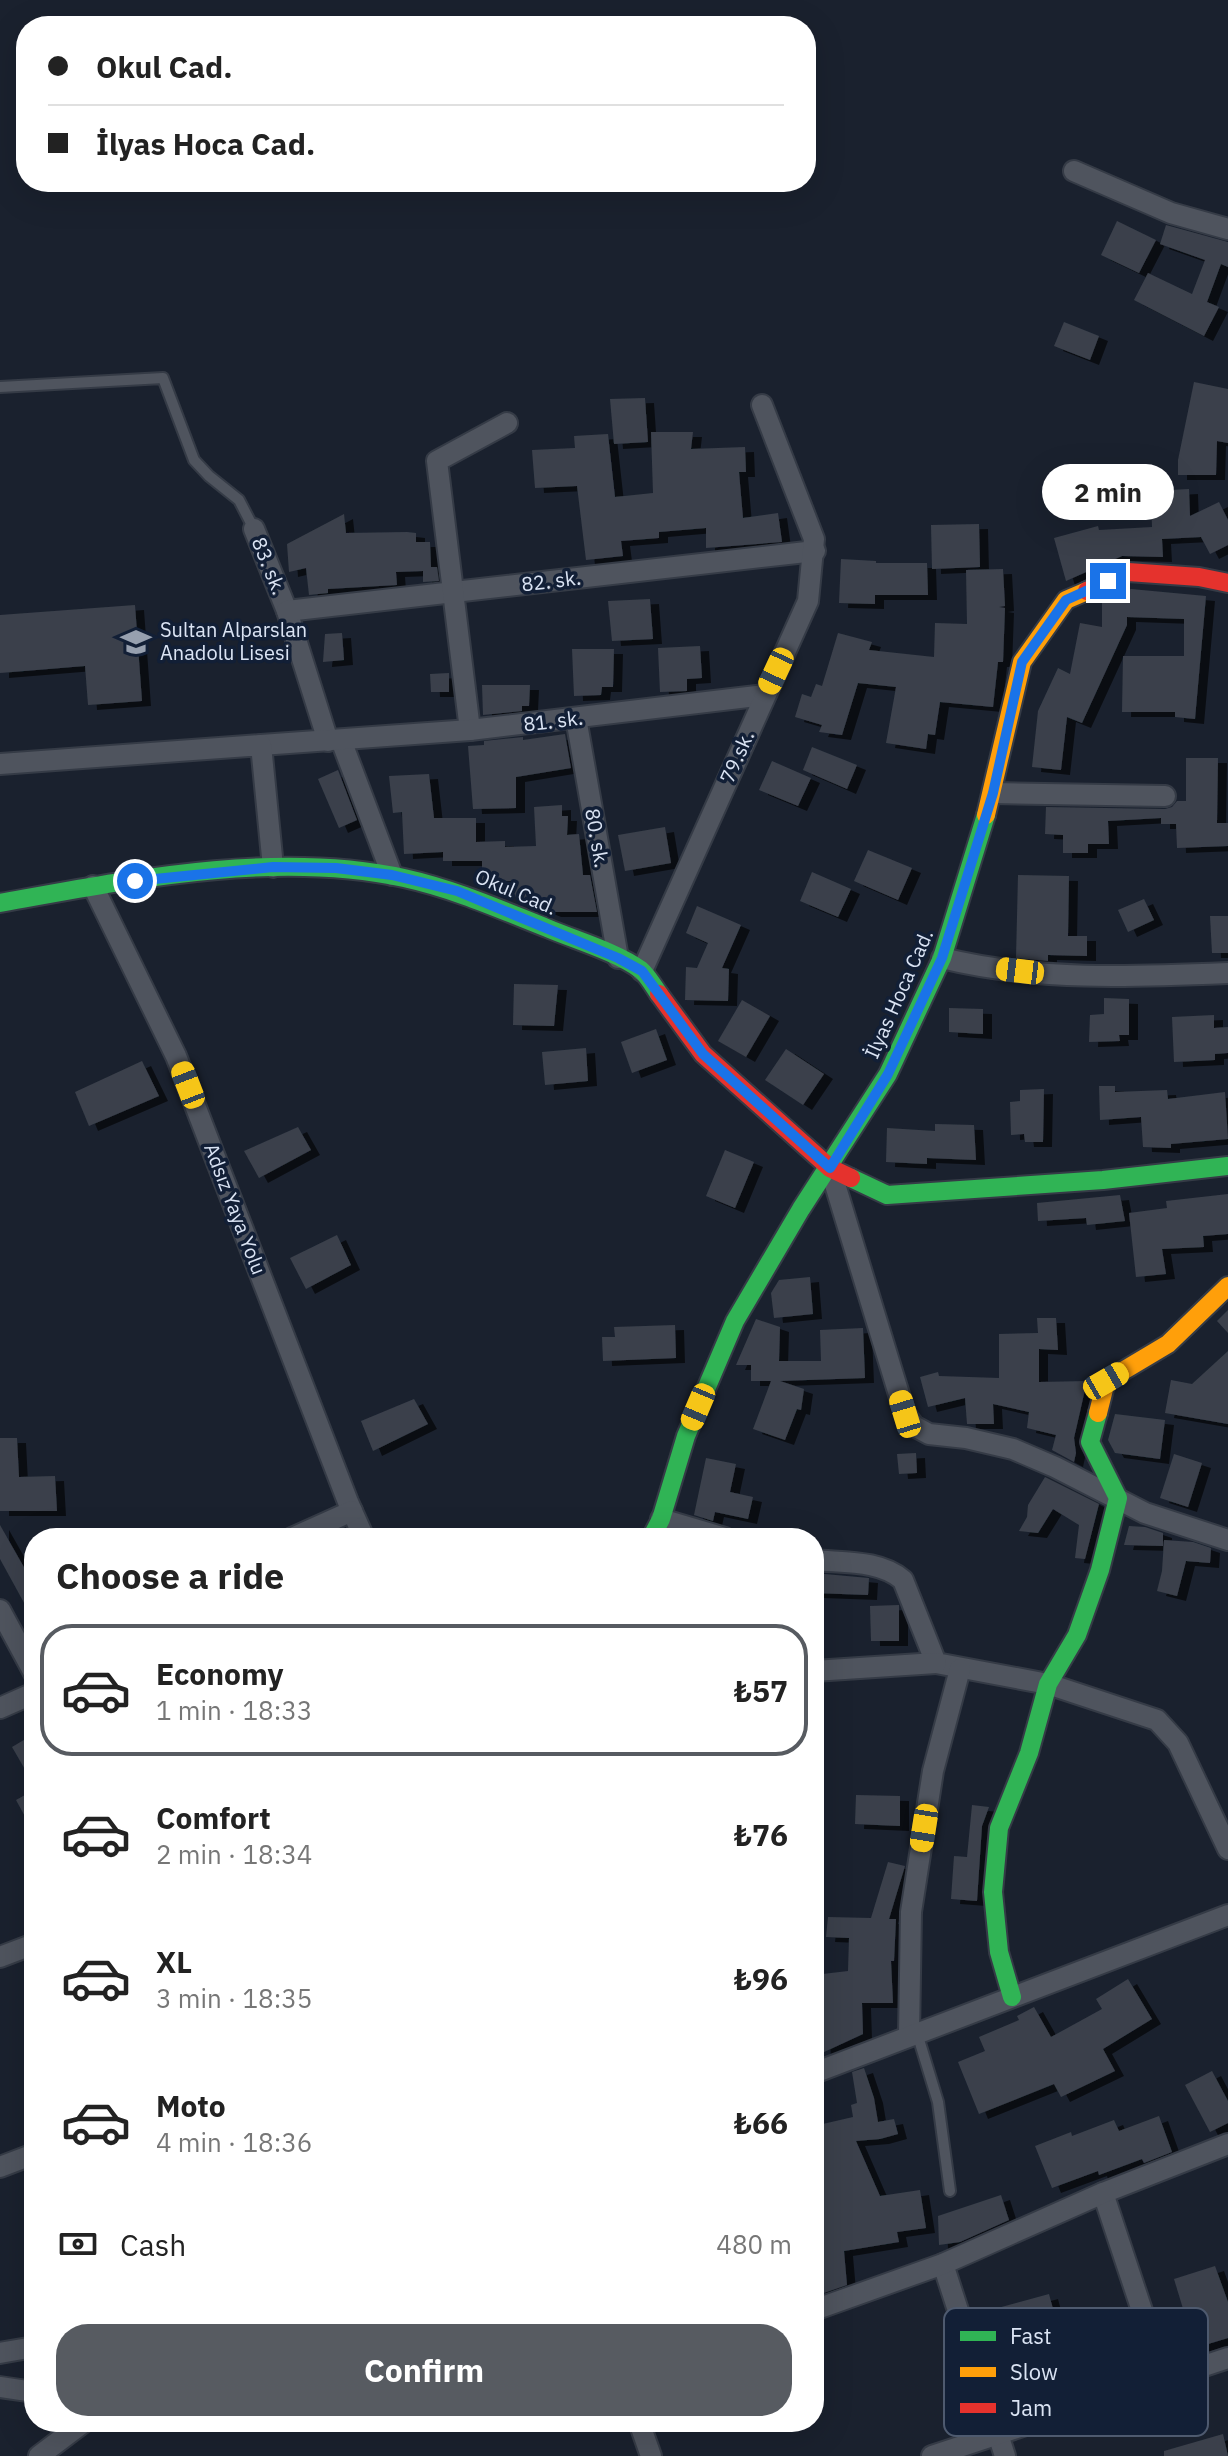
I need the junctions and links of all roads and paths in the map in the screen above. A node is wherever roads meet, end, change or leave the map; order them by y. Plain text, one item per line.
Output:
1 (1074, 171) dead end
2 (1228, 229) edge
3 (0, 387) edge
4 (762, 405) dead end
5 (507, 423) dead end
6 (254, 529) joint
7 (814, 545) junction
8 (1228, 583) edge
9 (452, 592) junction
10 (287, 611) junction
11 (765, 695) junction
12 (576, 718) junction
13 (470, 730) junction
14 (334, 740) junction
15 (261, 745) junction
16 (0, 764) edge
17 (993, 793) junction
18 (1165, 796) dead end
19 (273, 867) junction
20 (392, 875) junction
21 (93, 886) junction
22 (0, 903) edge
23 (618, 958) junction
24 (942, 958) junction
25 (642, 971) junction
26 (1228, 973) edge
27 (1228, 1166) edge
28 (830, 1168) junction
29 (1228, 1286) edge
30 (1118, 1498) junction
31 (352, 1511) junction
32 (661, 1519) junction
33 (314, 1528) edge
34 (360, 1528) edge
35 (656, 1528) edge
36 (691, 1528) edge
37 (1228, 1540) edge
38 (824, 1561) edge
39 (0, 1610) edge
40 (24, 1650) edge
41 (936, 1663) junction
42 (960, 1669) junction
43 (824, 1670) edge
44 (1048, 1684) junction
45 (24, 1697) edge
46 (0, 1708) edge
47 (1228, 1849) edge
48 (1228, 1915) edge
49 (24, 1948) edge
50 (0, 1957) edge
51 (1012, 1997) junction
52 (913, 2035) junction
53 (824, 2069) edge
54 (1228, 2144) edge
55 (24, 2158) edge
56 (0, 2167) edge
57 (950, 2191) dead end
58 (1103, 2193) junction
59 (943, 2264) junction
60 (824, 2303) edge
61 (957, 2308) edge
62 (1141, 2308) edge
63 (24, 2349) edge
64 (0, 2353) edge
65 (1228, 2358) edge
66 (1208, 2365) edge
67 (0, 2387) edge
68 (24, 2391) edge
69 (71, 2432) edge
70 (643, 2432) edge
71 (995, 2436) edge
72 (998, 2436) edge
73 (39, 2456) edge
74 (651, 2456) edge
75 (932, 2456) edge
76 (1005, 2456) edge

1 - 2 street
3 - 6 lane
4 - 7 street
5 - 9 street
6 - 10 street, 83. sk.
7 - 9 street, 82. sk.
7 - 11 street, 79.sk.
8 - 17 street, İlyas Hoca Cad.
9 - 10 street, 82. sk.
9 - 13 street
10 - 14 street, 83. sk.
11 - 12 street, 81. sk.
11 - 25 street, 79.sk.
12 - 13 street, 81. sk.
12 - 23 street, 80. sk.
13 - 14 street, 81. sk.
14 - 15 street, 81. sk.
14 - 20 street, 83. sk.
15 - 16 street, 81. sk.
15 - 19 street
17 - 18 street
17 - 24 street, İlyas Hoca Cad.
19 - 20 street, Okul Cad.
19 - 21 street, Okul Cad.
20 - 23 street, Okul Cad.
21 - 22 street, Okul Cad.
21 - 31 street, Adsız Yaya Yolu
23 - 25 street, Okul Cad.
24 - 26 street
24 - 28 street, İlyas Hoca Cad.
25 - 28 street, Okul Cad.
27 - 28 street, Okul Cad.
28 - 30 street
28 - 32 street, İlyas Hoca Cad.
29 - 30 street
30 - 37 street
30 - 44 street
31 - 33 street
31 - 34 street, Adsız Yaya Yolu
32 - 35 street, İlyas Hoca Cad.
32 - 36 street
38 - 41 street
39 - 40 street
41 - 42 street
41 - 43 street
42 - 44 street
42 - 52 street
44 - 47 street
44 - 51 street
45 - 46 street
48 - 51 street
49 - 50 street
51 - 52 street
52 - 53 street
52 - 57 lane
54 - 58 street
55 - 56 street
58 - 59 street
58 - 62 street
59 - 60 street
59 - 61 street
63 - 64 street
65 - 66 street
67 - 68 street
69 - 73 street
70 - 74 street
71 - 75 street
72 - 76 street

